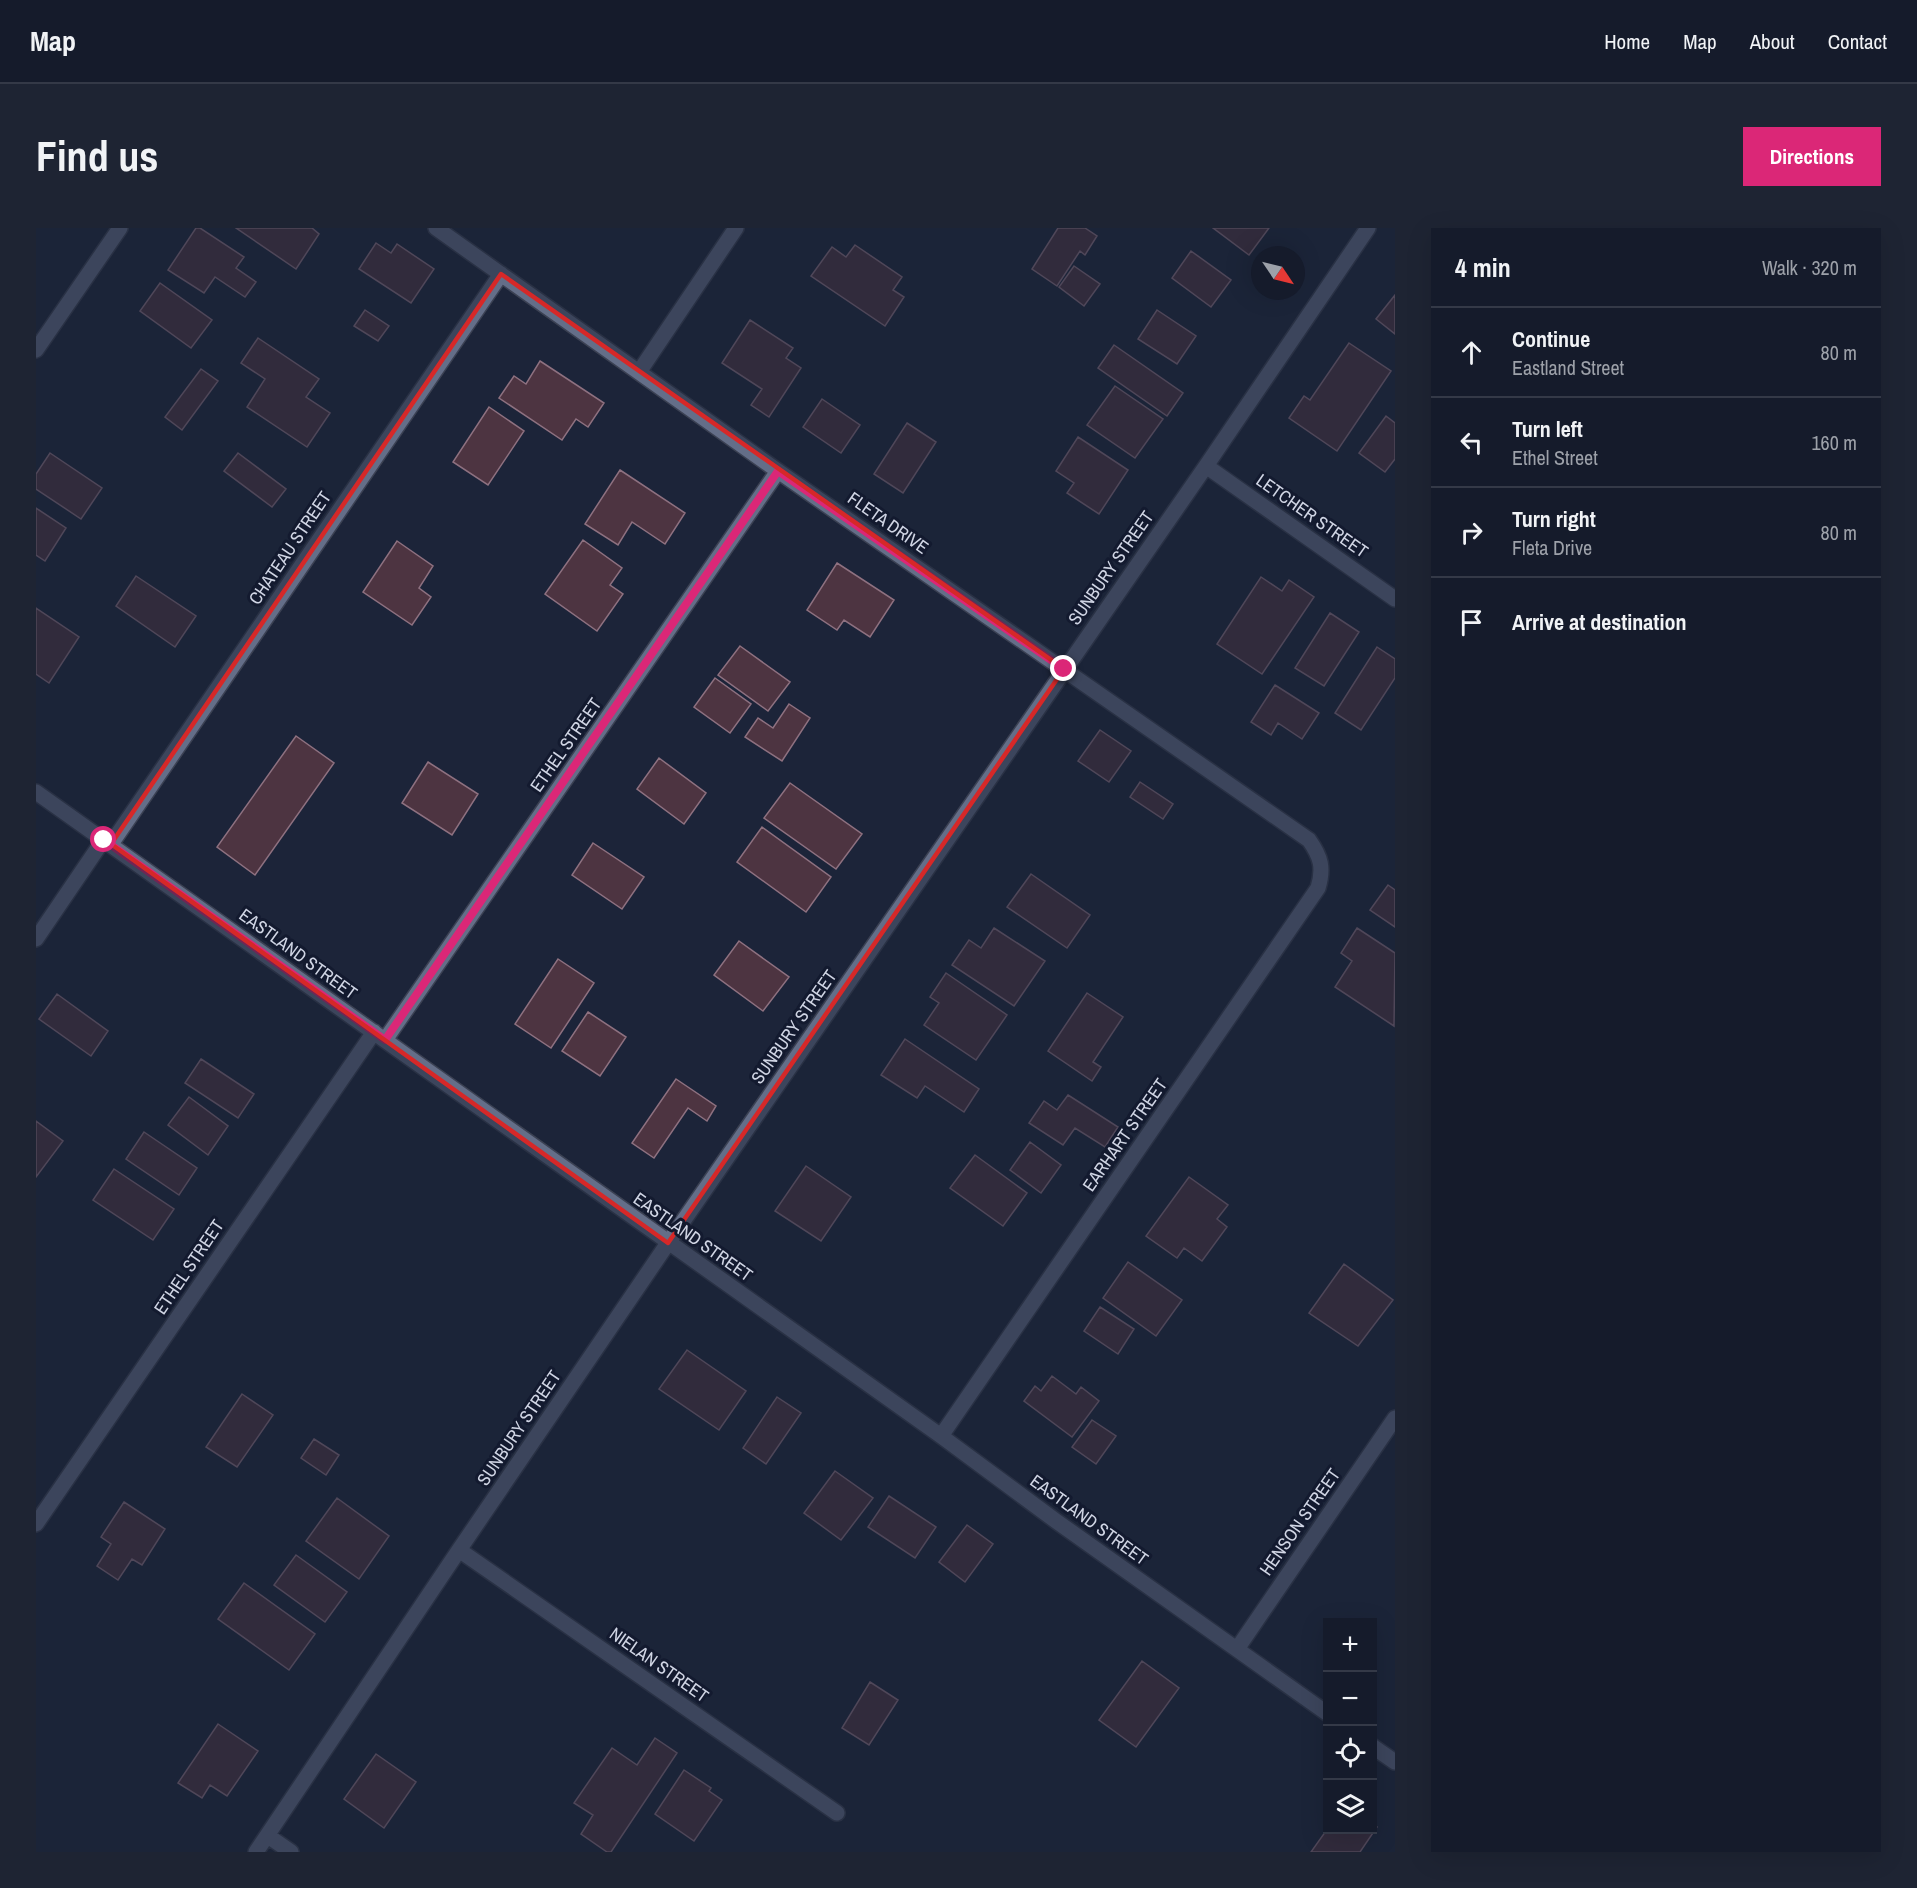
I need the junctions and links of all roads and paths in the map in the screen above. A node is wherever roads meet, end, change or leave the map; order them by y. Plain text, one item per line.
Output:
1 (120, 228) edge
2 (436, 228) edge
3 (736, 228) edge
4 (1368, 228) edge
5 (501, 274) junction
6 (36, 350) edge
7 (639, 372) junction
8 (1206, 466) junction
9 (778, 471) junction
10 (1395, 599) edge
11 (1064, 669) junction
12 (36, 792) edge
13 (107, 842) junction
14 (1317, 850) joint
15 (36, 939) edge
16 (380, 1036) junction
17 (668, 1243) junction
18 (1395, 1418) edge
19 (941, 1436) junction
20 (36, 1524) edge
21 (459, 1550) junction
22 (1237, 1649) junction
23 (1323, 1710) edge
24 (1377, 1749) edge
25 (1395, 1762) edge
26 (837, 1813) dead end
27 (268, 1836) junction
28 (256, 1852) edge
29 (291, 1852) edge

1 - 6 street
2 - 5 street, FLETA DRIVE
3 - 7 street
4 - 8 street, SUNBURY STREET
5 - 7 street, FLETA DRIVE
5 - 13 street, CHATEAU STREET
7 - 9 street, FLETA DRIVE
8 - 10 street, LETCHER STREET
8 - 11 street, SUNBURY STREET
9 - 11 street, FLETA DRIVE
9 - 16 street, ETHEL STREET
11 - 14 street, FLETA DRIVE
11 - 17 street, SUNBURY STREET
12 - 13 street, EASTLAND STREET
13 - 15 street, CHATEAU STREET
13 - 16 street, EASTLAND STREET
14 - 19 street, EARHART STREET
16 - 17 street, EASTLAND STREET
16 - 20 street, ETHEL STREET
17 - 19 street, EASTLAND STREET
17 - 21 street, SUNBURY STREET
18 - 22 street, HENSON STREET
19 - 22 street, EASTLAND STREET
21 - 26 street, NIELAN STREET
21 - 27 street, SUNBURY STREET
22 - 23 street, EASTLAND STREET
24 - 25 street
27 - 28 street, SUNBURY STREET
27 - 29 street

